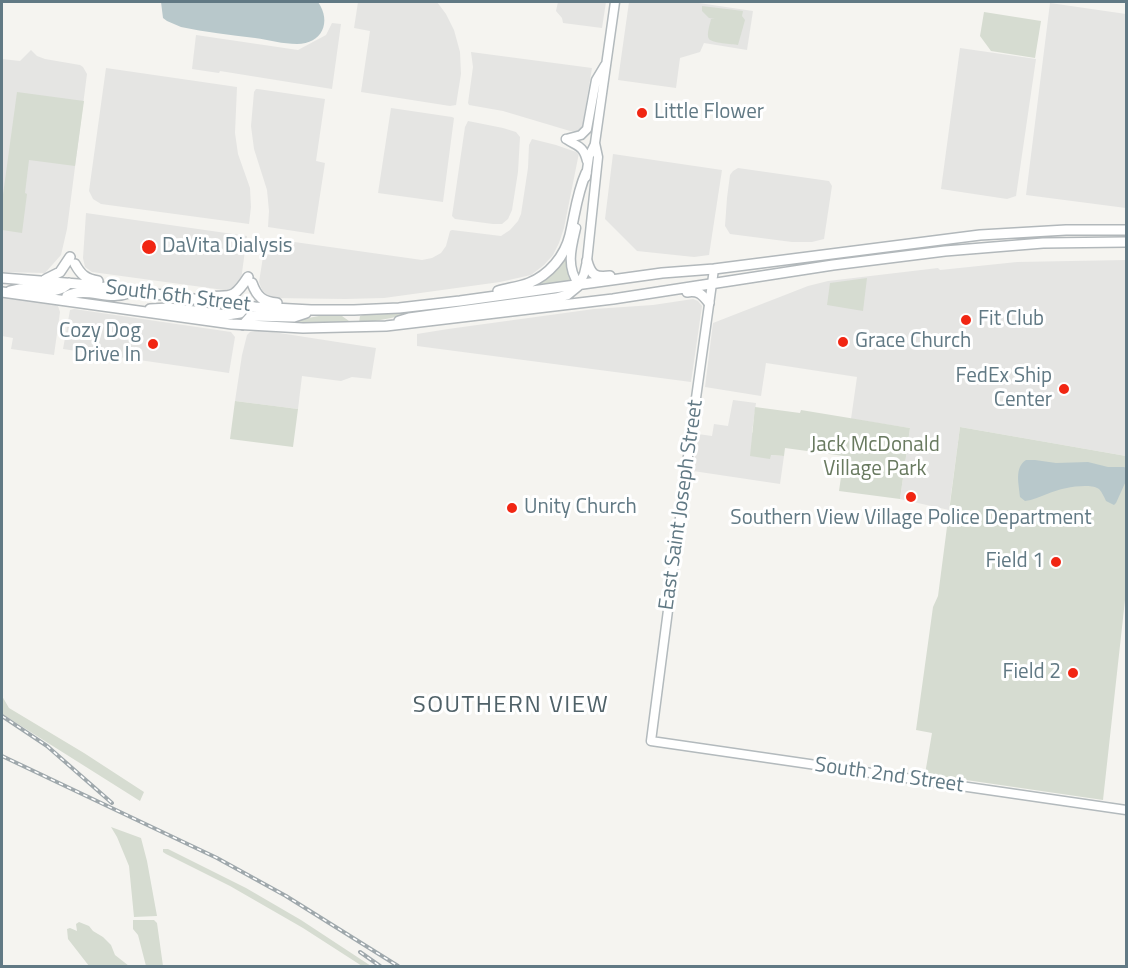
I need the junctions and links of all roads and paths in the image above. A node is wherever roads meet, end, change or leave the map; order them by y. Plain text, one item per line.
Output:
1 (615, 2) edge
2 (606, 62) junction
3 (596, 143) junction
4 (587, 170) junction
5 (1126, 230) edge
6 (1126, 237) edge
7 (1088, 242) junction
8 (1126, 242) edge
9 (587, 261) junction
10 (714, 269) junction
11 (681, 272) junction
12 (2, 278) edge
13 (41, 280) junction
14 (69, 283) junction
15 (712, 283) junction
16 (579, 285) junction
17 (134, 291) junction
18 (3, 293) edge
19 (159, 295) junction
20 (67, 296) dead end
21 (631, 296) junction
22 (187, 299) junction
23 (601, 300) junction
24 (460, 301) junction
25 (709, 303) junction
26 (246, 306) junction
27 (128, 310) junction
28 (312, 310) junction
29 (243, 325) junction
30 (386, 326) junction
31 (651, 741) joint
32 (1126, 810) edge

1 - 2 street
2 - 3 street
2 - 4 street
3 - 4 street
3 - 9 street
4 - 16 street
4 - 24 main road
5 - 10 main road
6 - 7 main road
7 - 8 main road
7 - 15 main road
9 - 11 main road
9 - 16 street
10 - 11 main road
10 - 15 street, East Saint Joseph Street
11 - 16 main road
12 - 13 main road, South 6th Street
13 - 14 main road, South 6th Street
13 - 19 main road
14 - 17 main road, South 6th Street
14 - 18 main road
15 - 21 main road
15 - 25 street, East Saint Joseph Street
16 - 23 main road
16 - 24 main road
16 - 30 main road
17 - 19 main road, South 6th Street
17 - 20 main road
18 - 27 main road, South 6th Street
19 - 22 main road, South 6th Street
21 - 23 main road
21 - 25 main road
22 - 26 main road, South 6th Street
22 - 28 main road
23 - 30 main road
24 - 28 main road, South 6th Street
25 - 31 street, East Saint Joseph Street
26 - 27 main road
26 - 28 main road, South 6th Street
27 - 29 main road, South 6th Street
28 - 29 main road
29 - 30 main road, South 6th Street
31 - 32 street, South 2nd Street

